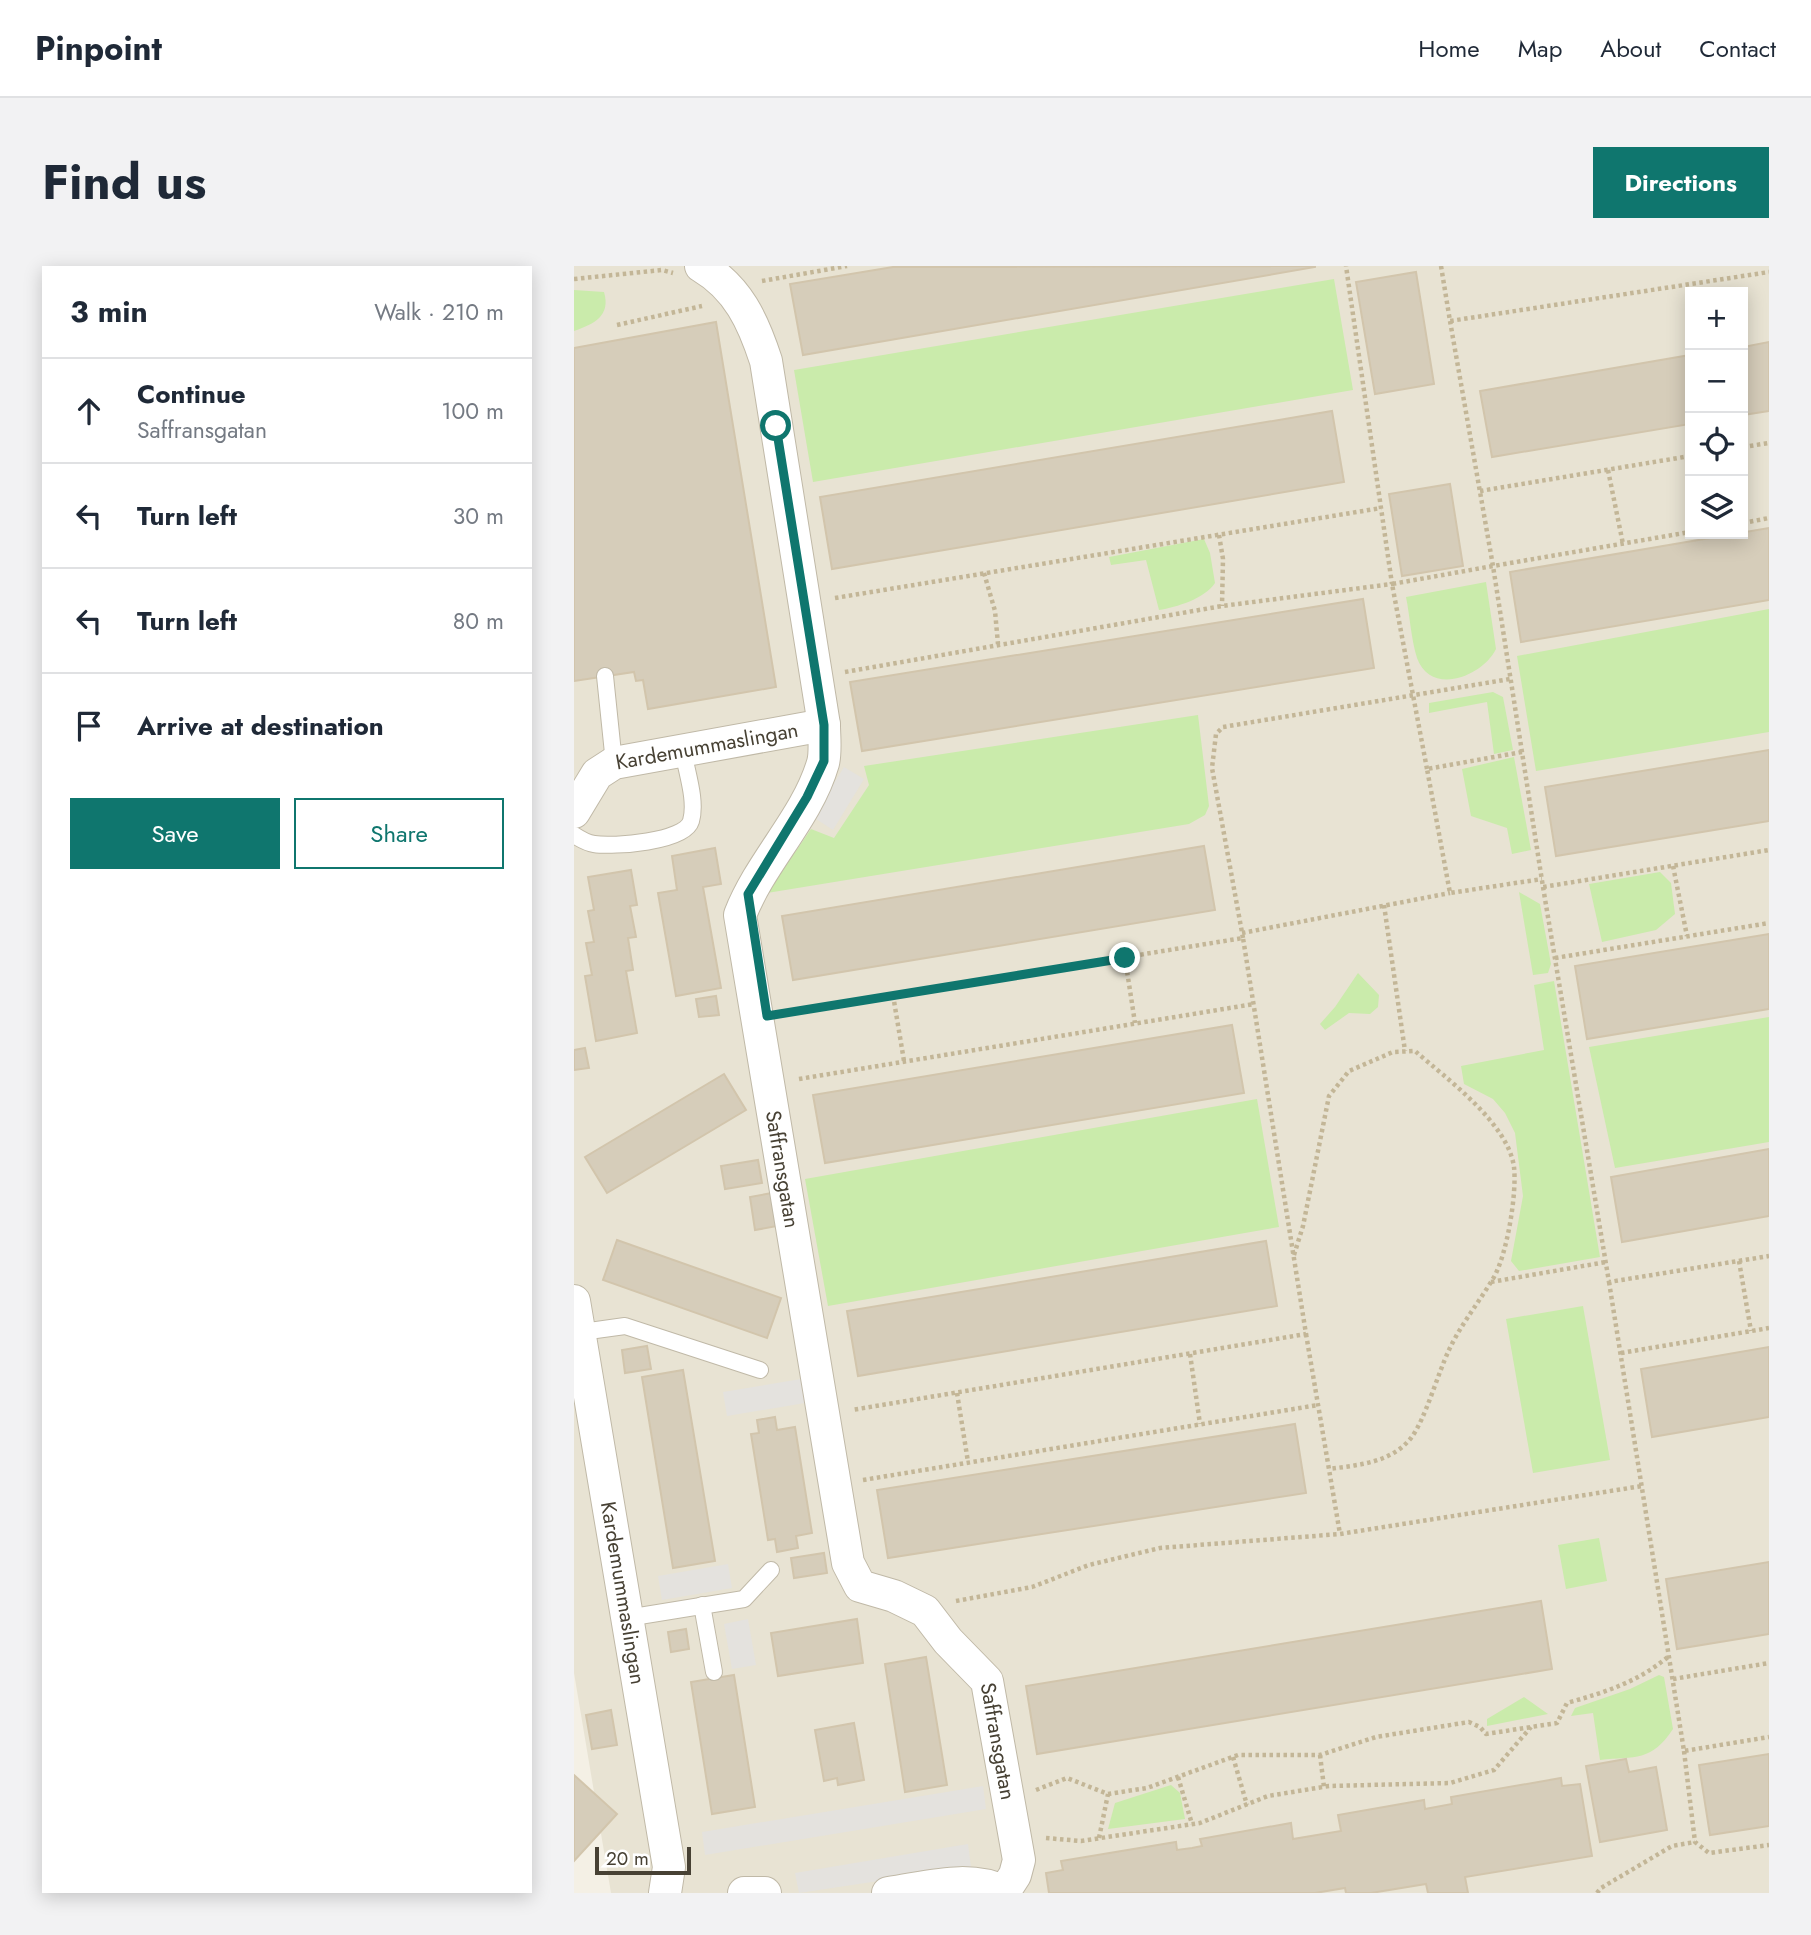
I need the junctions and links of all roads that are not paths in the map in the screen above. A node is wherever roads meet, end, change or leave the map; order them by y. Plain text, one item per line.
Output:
1 (692, 271) edge
2 (732, 275) edge
3 (605, 676) dead end
4 (824, 725) junction
5 (682, 750) junction
6 (614, 763) junction
7 (574, 812) edge
8 (574, 835) edge
9 (574, 1301) edge
10 (577, 1333) edge
11 (760, 1370) dead end
12 (771, 1570) dead end
13 (702, 1605) junction
14 (627, 1618) junction
15 (713, 1672) dead end
16 (672, 1890) edge
17 (744, 1893) edge
18 (765, 1893) edge
19 (888, 1893) edge

1 - 2 street, Saffransgatan
2 - 4 street, Saffransgatan
3 - 6 lane
4 - 5 street, Kardemummaslingan
4 - 19 street, Saffransgatan
5 - 6 street, Kardemummaslingan
5 - 8 lane
6 - 7 street, Kardemummaslingan
9 - 10 street, Kardemummaslingan
10 - 11 lane
10 - 14 street, Kardemummaslingan
12 - 13 lane
13 - 14 lane
13 - 15 lane
14 - 16 street, Kardemummaslingan
17 - 18 street

